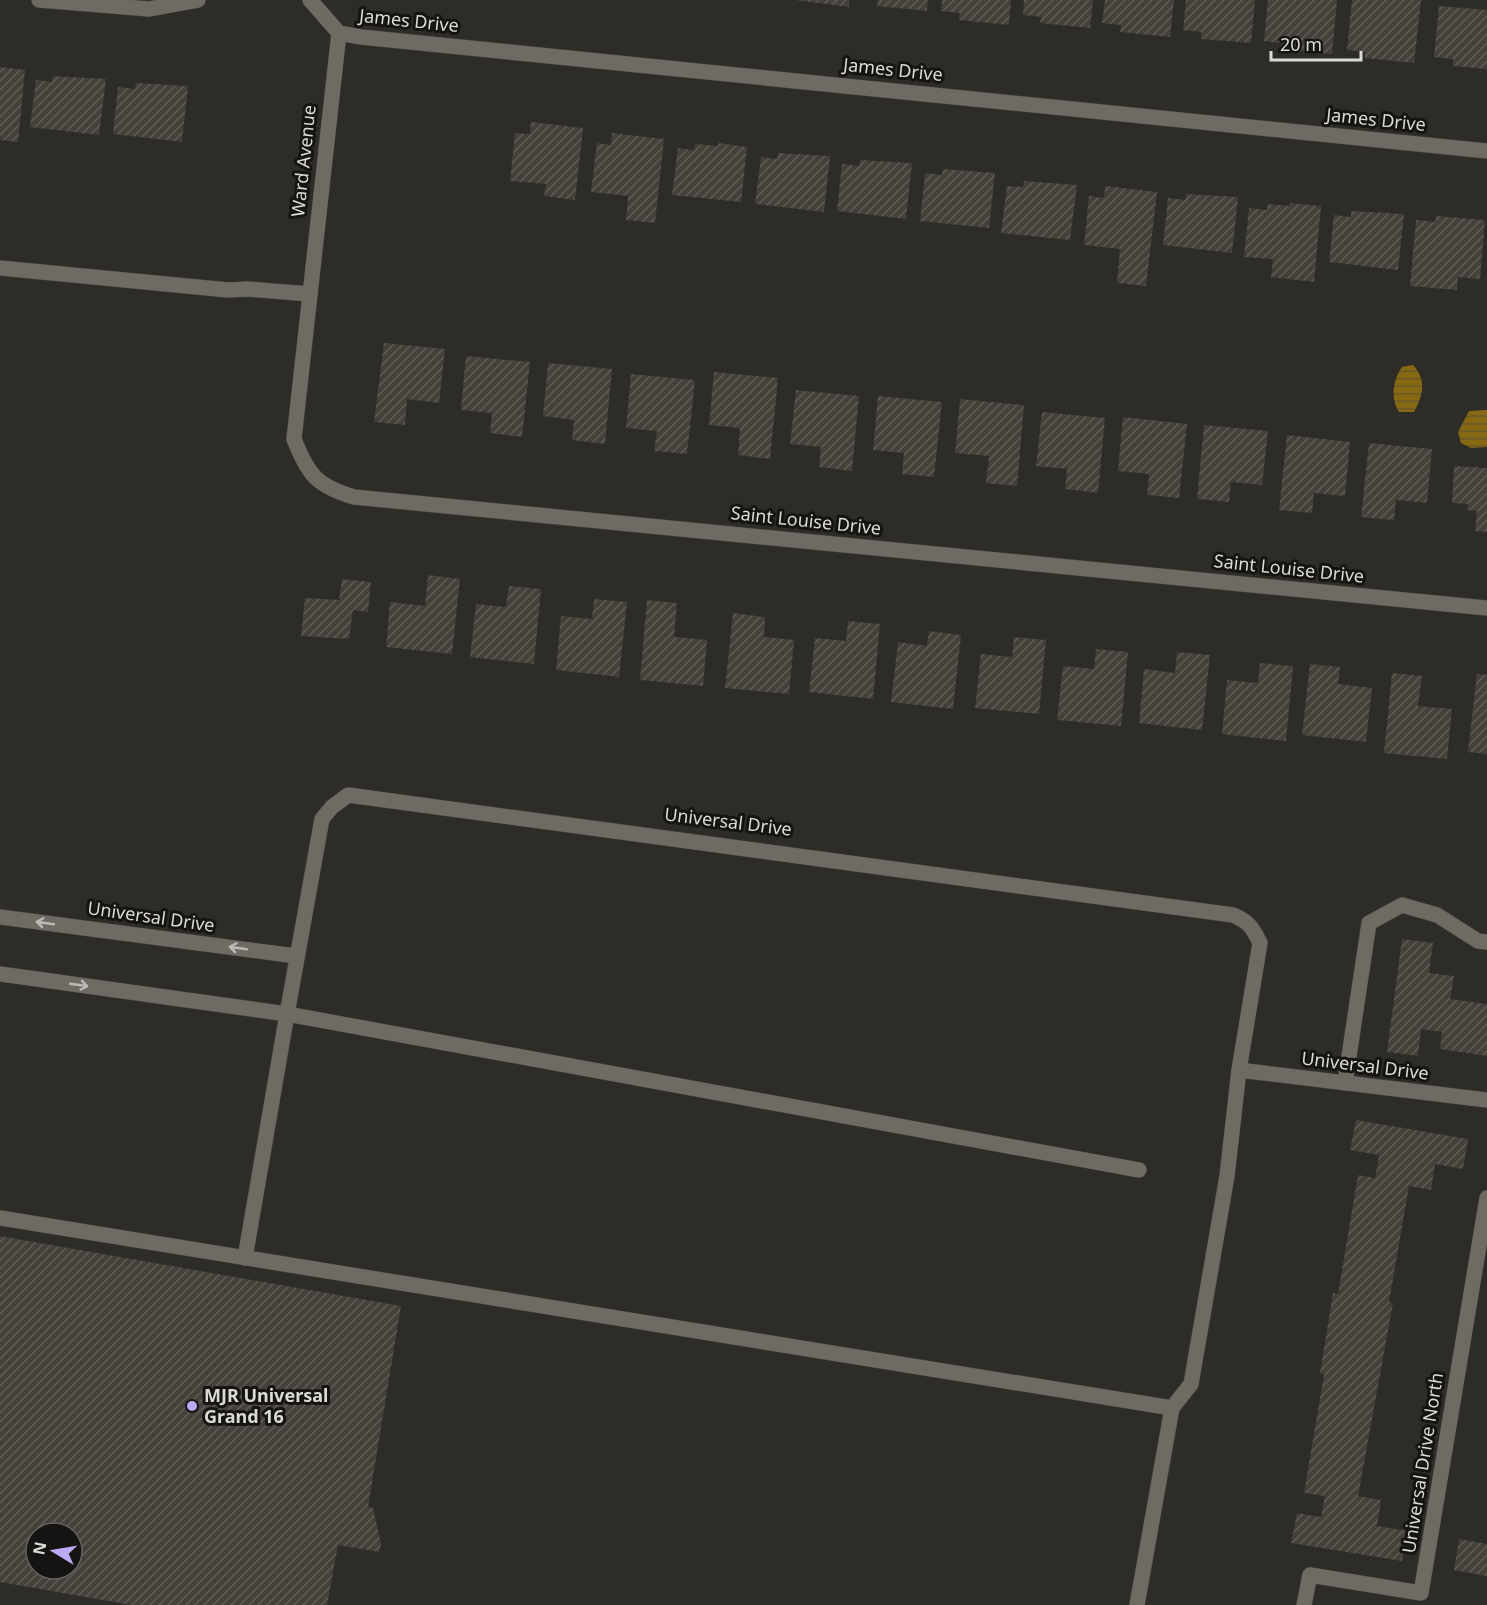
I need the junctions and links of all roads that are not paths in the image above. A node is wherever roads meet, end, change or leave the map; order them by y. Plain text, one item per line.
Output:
1 (39, 0) edge
2 (198, 0) edge
3 (310, 0) edge
4 (339, 33) junction
5 (1487, 151) edge
6 (0, 268) edge
7 (309, 294) junction
8 (1487, 608) edge
9 (0, 917) edge
10 (1487, 942) edge
11 (296, 956) junction
12 (0, 974) edge
13 (287, 1014) junction
14 (1239, 1070) junction
15 (1346, 1083) junction
16 (1487, 1100) edge
17 (1139, 1170) dead end
18 (1487, 1198) edge
19 (0, 1218) edge
20 (245, 1257) junction
21 (1172, 1408) junction
22 (1137, 1605) edge
23 (1304, 1605) edge

1 - 2 street
3 - 4 street, James Drive
4 - 5 street, James Drive
4 - 7 street, Ward Avenue
6 - 7 street
7 - 8 street, Saint Louise Drive
11 -> 9 street, Universal Drive
10 - 15 street
11 - 13 street, Universal Drive
11 - 14 street, Universal Drive
12 -> 13 street
13 - 17 street
13 - 20 street, Universal Drive
14 - 15 street, Universal Drive
14 - 21 street
15 - 16 street, Universal Drive
18 - 23 street, Universal Drive North
19 - 20 street
20 - 21 street
21 - 22 street

